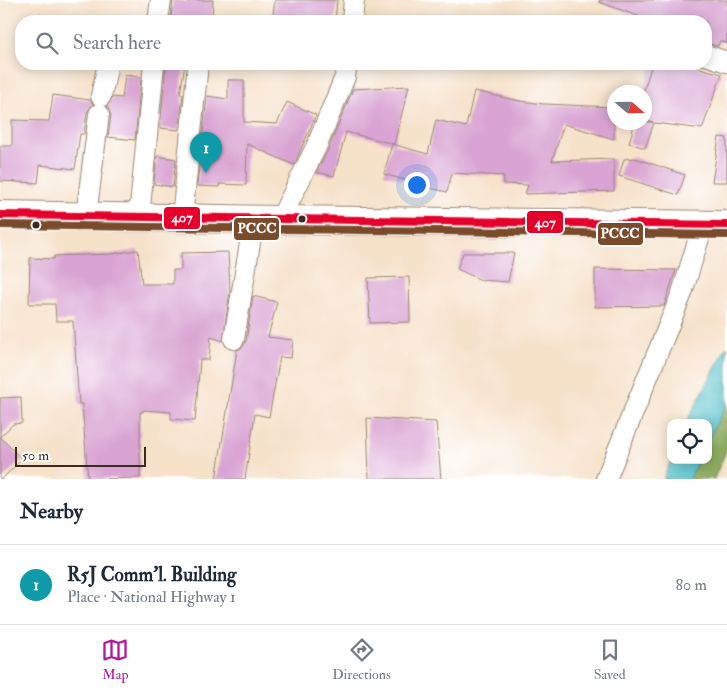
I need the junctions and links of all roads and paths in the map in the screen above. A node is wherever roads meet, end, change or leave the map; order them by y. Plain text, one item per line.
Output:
1 (160, 0) edge
2 (354, 0) edge
3 (159, 15) edge
4 (353, 15) edge
5 (712, 57) edge
6 (727, 62) edge
7 (106, 70) edge
8 (153, 70) edge
9 (197, 70) edge
10 (346, 70) edge
11 (0, 215) edge
12 (86, 216) junction
13 (139, 217) junction
14 (182, 218) junction
15 (267, 220) junction
16 (715, 225) edge
17 (234, 339) dead end
18 (606, 479) edge

1 - 3 street
2 - 4 street
5 - 6 street
7 - 12 street
8 - 13 street
9 - 14 street
10 - 15 street
11 - 12 highway
12 - 13 highway
13 - 14 highway
14 - 15 highway
15 - 16 highway
15 - 17 street
16 - 18 street

